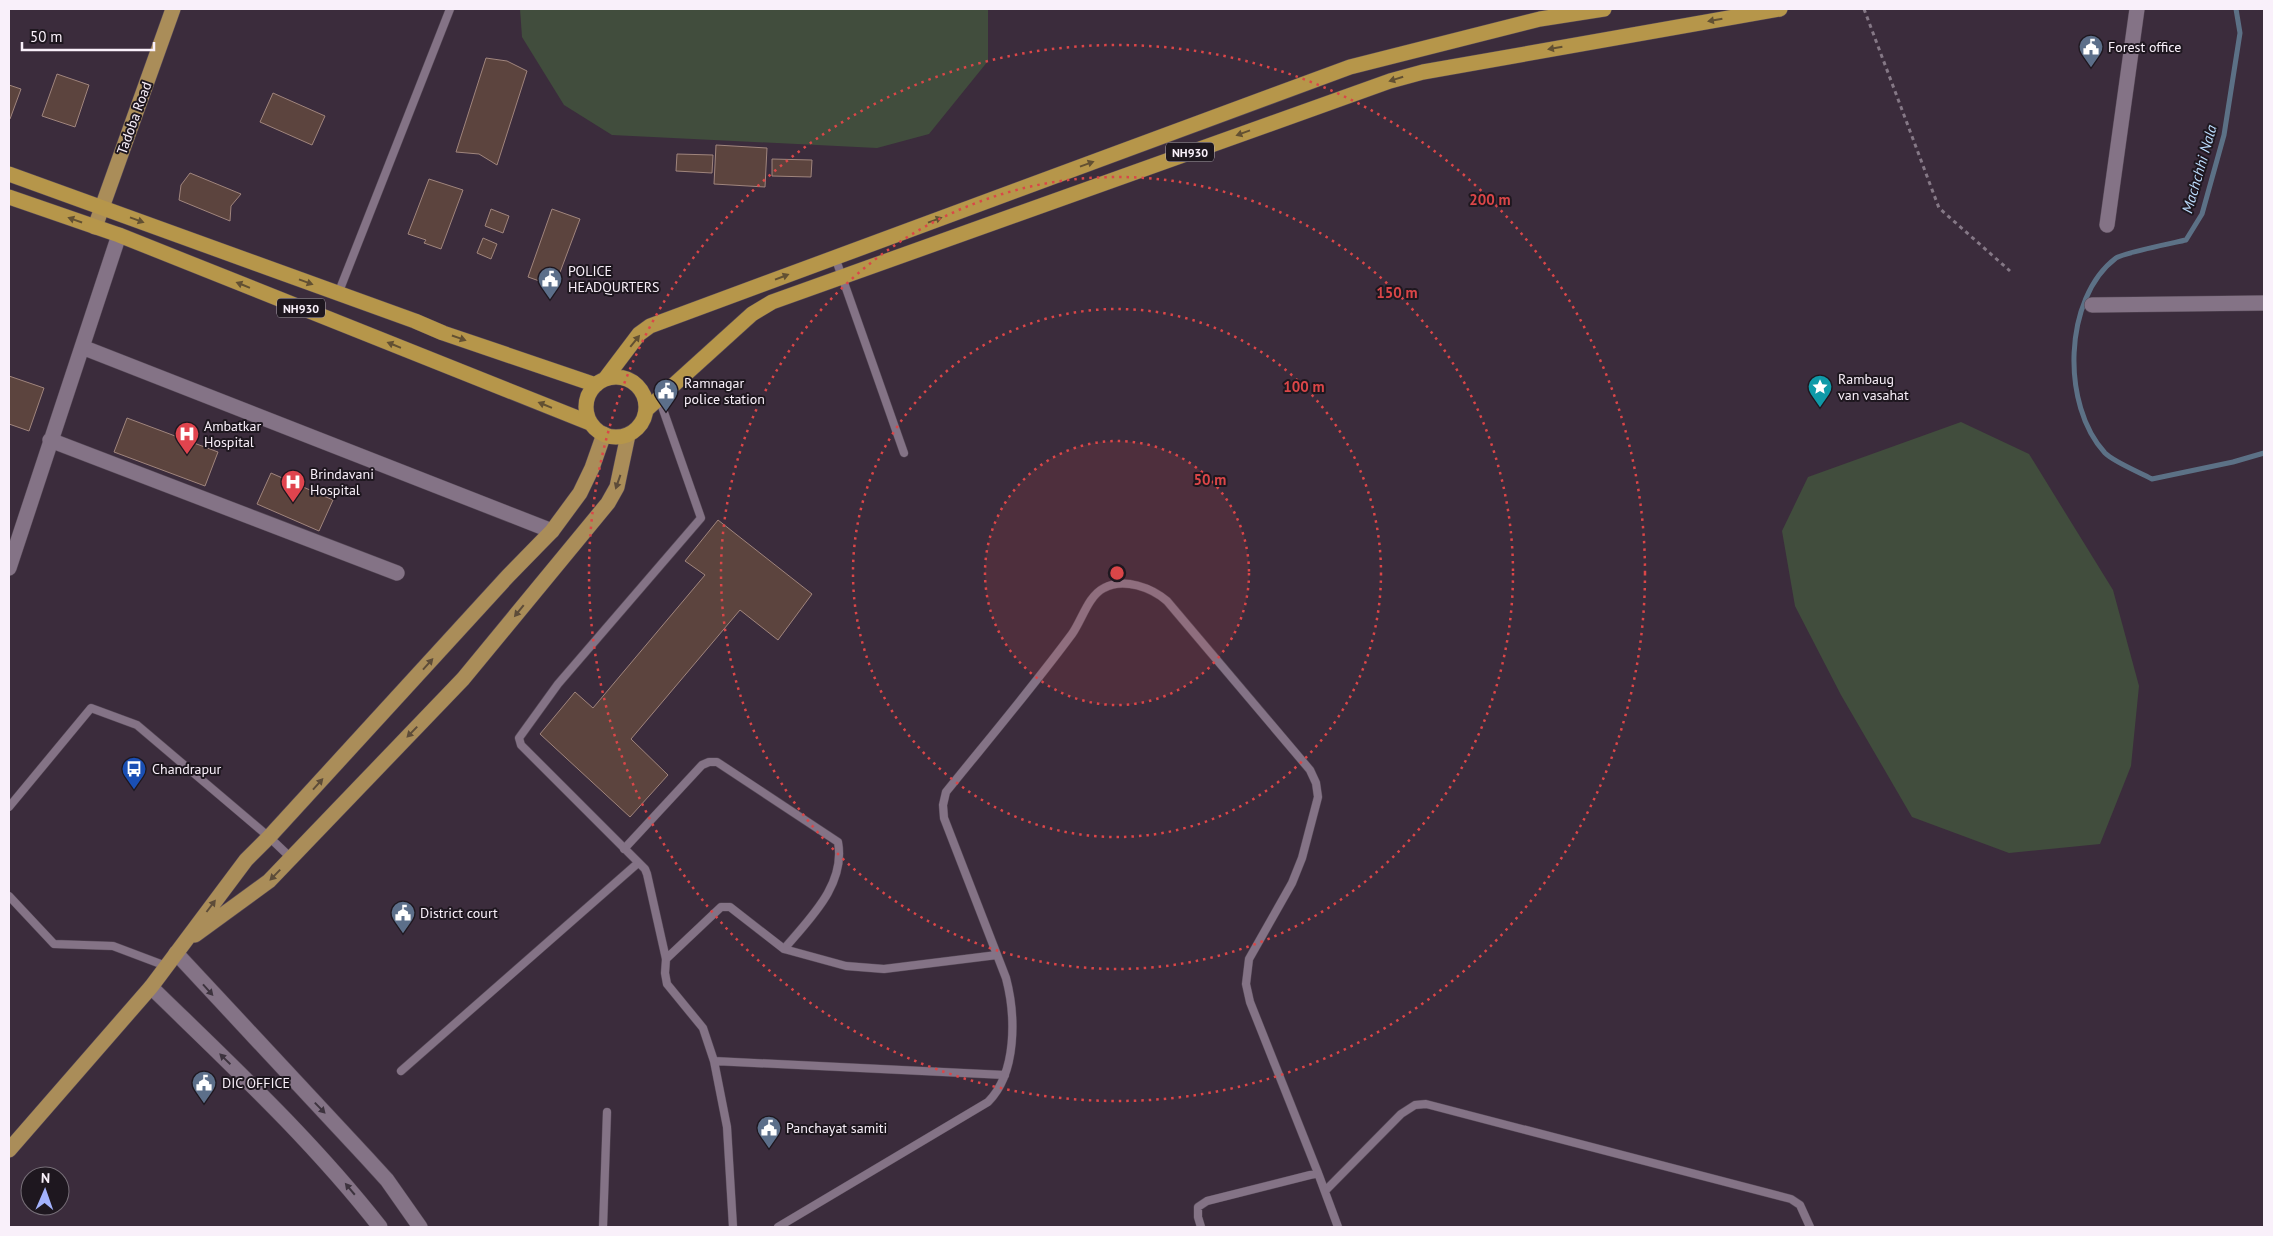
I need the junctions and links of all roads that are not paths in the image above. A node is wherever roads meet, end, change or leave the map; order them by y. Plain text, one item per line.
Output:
1 (173, 9) edge
2 (450, 9) edge
3 (1604, 9) edge
4 (1780, 9) edge
5 (2137, 9) edge
6 (1540, 14) edge
7 (9, 174) edge
8 (9, 198) edge
9 (102, 207) junction
10 (2107, 226) dead end
11 (95, 227) junction
12 (119, 235) junction
13 (835, 257) junction
14 (842, 277) junction
15 (338, 294) junction
16 (2264, 303) edge
17 (2092, 305) dead end
18 (82, 347) junction
19 (600, 382) junction
20 (659, 398) junction
21 (646, 410) junction
22 (590, 423) junction
23 (604, 434) junction
24 (628, 435) junction
25 (50, 440) junction
26 (904, 453) dead end
27 (552, 531) junction
28 (9, 568) edge
29 (397, 572) dead end
30 (9, 807) edge
31 (269, 837) junction
32 (624, 849) junction
33 (291, 858) junction
34 (638, 863) junction
35 (9, 896) edge
36 (179, 949) junction
37 (784, 949) junction
38 (997, 955) junction
39 (666, 959) junction
40 (166, 966) junction
41 (151, 987) junction
42 (714, 1061) junction
43 (401, 1071) dead end
44 (1005, 1076) junction
45 (607, 1112) dead end
46 (9, 1150) edge
47 (1318, 1173) junction
48 (1325, 1191) junction
49 (380, 1227) edge
50 (420, 1227) edge
51 (603, 1227) edge
52 (733, 1227) edge
53 (778, 1227) edge
54 (1201, 1227) edge
55 (1338, 1227) edge
56 (1810, 1227) edge

1 - 9 main road, Tadoba Road
2 - 15 lane
3 - 6 highway, NH930
4 -> 14 highway, NH930
5 - 10 street
13 -> 6 highway, NH930
7 - 9 highway, NH930
11 -> 8 highway, NH930
9 - 11 main road, Tadoba Road
9 -> 15 highway, NH930
11 - 12 highway, NH930
12 - 18 street
22 -> 12 highway, NH930
13 - 14 lane
19 -> 13 highway, NH930
14 - 20 highway, NH930
14 - 26 lane
15 -> 19 highway, NH930
16 - 17 street
18 - 25 street
18 - 27 street
19 - 21 highway, NH930
19 - 22 highway, NH930
20 - 21 highway, NH930
20 - 32 lane
21 - 24 highway, NH930
22 - 23 highway, NH930
23 - 24 highway
23 - 27 main road
24 -> 33 main road
25 - 28 street
25 - 29 street
31 -> 27 main road
30 - 31 lane
31 - 33 lane
36 -> 31 main road
32 - 34 lane
32 - 37 lane
33 -> 36 main road
34 - 39 lane
34 - 43 lane
35 - 40 lane
36 - 40 main road
36 -> 50 street
37 - 38 lane
37 - 39 lane
38 - 44 lane
38 - 47 lane
39 - 42 lane
40 - 41 main road
41 - 46 main road
49 -> 41 street
42 - 44 lane
42 - 52 lane
44 - 53 lane
45 - 51 lane
47 - 48 lane
47 - 54 lane
48 - 55 lane
48 - 56 lane

